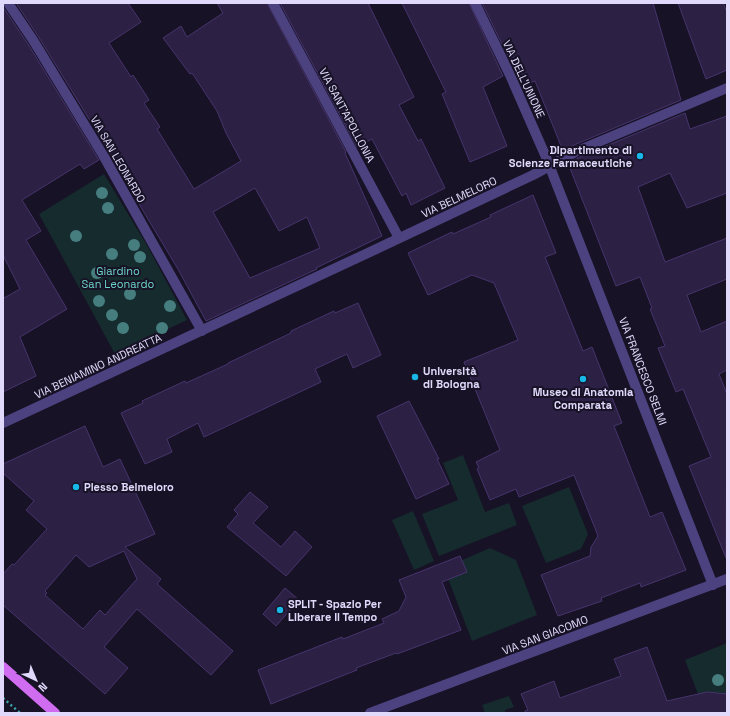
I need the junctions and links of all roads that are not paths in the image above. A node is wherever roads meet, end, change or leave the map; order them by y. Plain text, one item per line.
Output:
1 (8, 3) edge
2 (273, 3) edge
3 (475, 3) edge
4 (727, 88) edge
5 (550, 165) junction
6 (399, 238) junction
7 (202, 331) junction
8 (3, 423) edge
9 (727, 579) edge
10 (713, 585) junction
11 (3, 667) edge
12 (55, 713) edge
13 (370, 713) edge

1 - 7 street, VIA SAN LEONARDO
2 - 6 street, VIA SANT'APOLLONIA
3 - 5 street, VIA DELL'UNIONE
4 - 5 street, VIA BELMELORO
5 - 6 street, VIA BELMELORO
5 - 10 street, VIA FRANCESCO SELMI
6 - 7 street, VIA BELMELORO
7 - 8 street, VIA BENIAMINO ANDREATTA
9 - 10 street, VIA SAN GIACOMO
10 - 13 street, VIA SAN GIACOMO
11 - 12 main road

